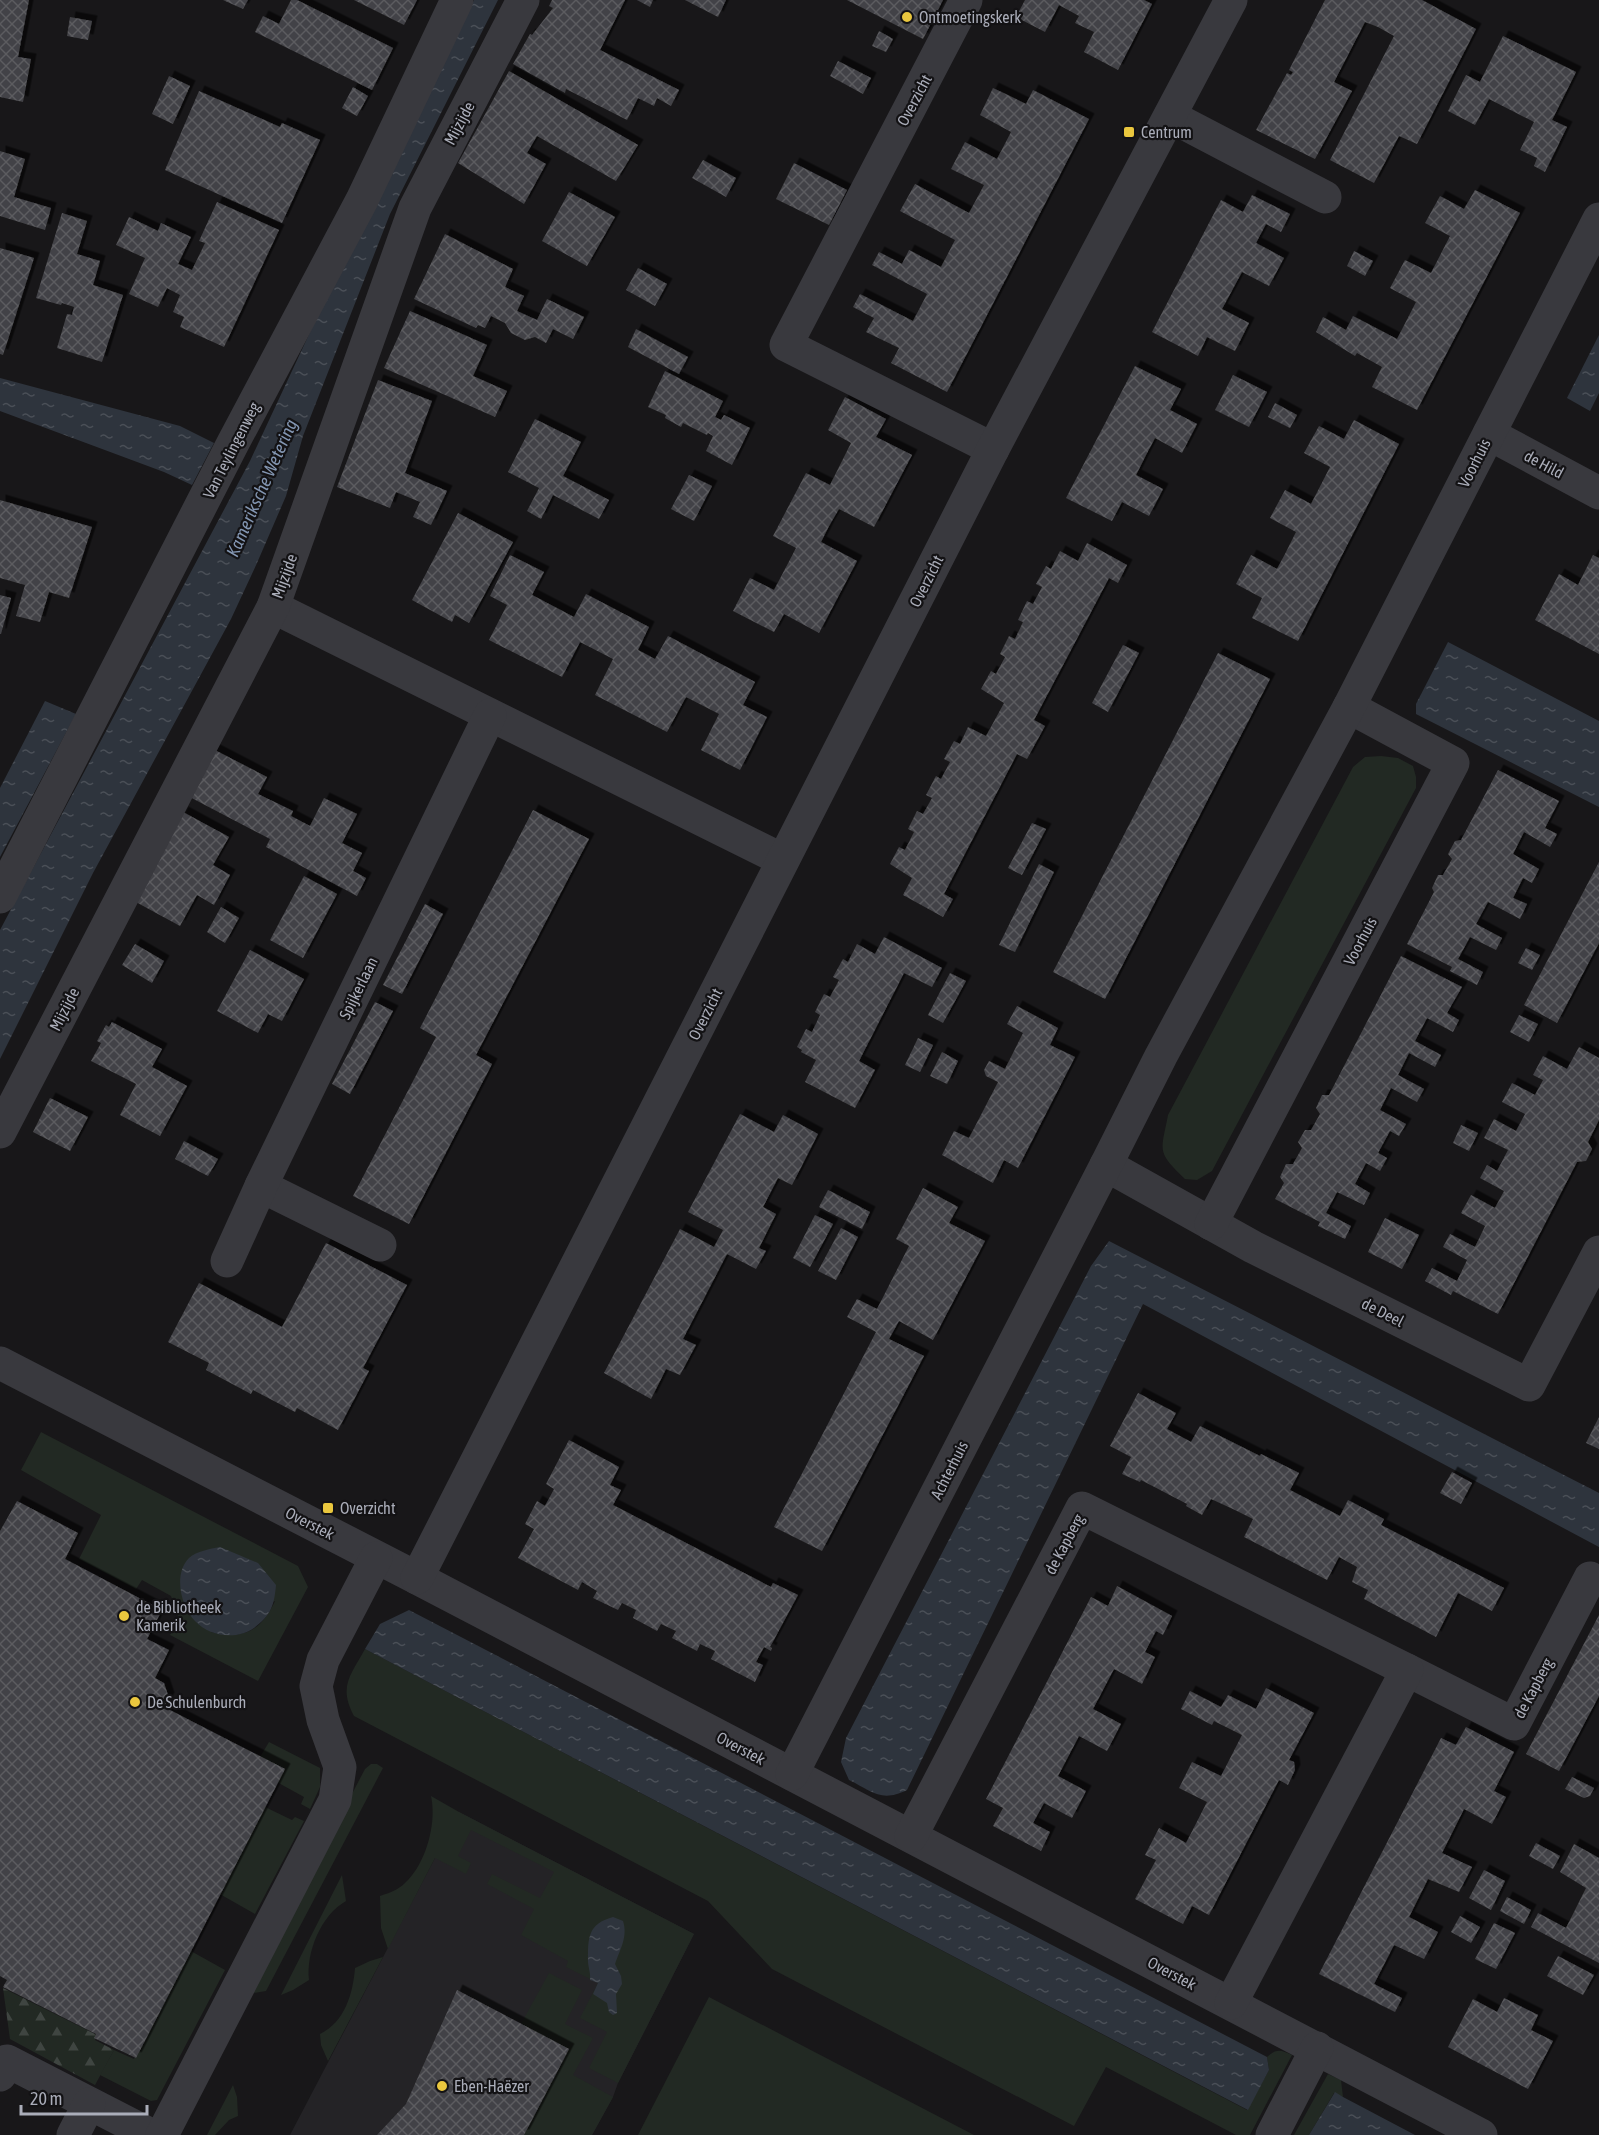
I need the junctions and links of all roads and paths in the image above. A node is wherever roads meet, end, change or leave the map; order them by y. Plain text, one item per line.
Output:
1 (457, 0) edge
2 (523, 0) edge
3 (966, 0) edge
4 (1231, 0) edge
5 (1170, 116) junction
6 (1325, 197) dead end
7 (1599, 219) edge
8 (1489, 434) junction
9 (993, 449) junction
10 (1599, 493) edge
11 (273, 607) junction
12 (1349, 707) junction
13 (490, 716) junction
14 (783, 860) junction
15 (0, 897) edge
16 (0, 1132) edge
17 (1106, 1165) junction
18 (261, 1186) junction
19 (1211, 1224) junction
20 (380, 1245) dead end
21 (1599, 1252) edge
22 (227, 1262) dead end
23 (2, 1370) edge
24 (376, 1558) junction
25 (417, 1578) junction
26 (1590, 1578) dead end
27 (1407, 1670) junction
28 (792, 1774) junction
29 (911, 1836) junction
30 (1231, 2003) junction
31 (1317, 2048) junction
32 (0, 2075) edge
33 (89, 2104) junction
34 (73, 2135) edge
35 (151, 2135) edge
36 (162, 2135) edge
37 (1272, 2135) edge
38 (1481, 2135) edge

1 - 15 street, Van Teylingenweg
2 - 11 street, Mijzijde
3 - 9 street, Overzicht
4 - 5 street, Overzicht
5 - 6 street
5 - 9 street, Overzicht
7 - 8 street, Voorhuis
8 - 10 street, de Hild
8 - 12 street, Voorhuis
9 - 14 street, Overzicht
11 - 13 street
11 - 16 street, Mijzijde
12 - 17 street, Voorhuis
12 - 19 street, Voorhuis
13 - 14 street
13 - 18 street, Spijkerlaan
14 - 25 street, Overzicht
17 - 19 street, de Deel
17 - 28 street, Achterhuis
18 - 20 street
18 - 22 street, Spijkerlaan
19 - 21 street, de Deel
23 - 24 street, Overstek
24 - 25 street, Overstek
24 - 36 street
25 - 28 street, Overstek
26 - 27 street, de Kapberg
27 - 29 street, de Kapberg
27 - 30 street
28 - 29 street, Overstek
29 - 30 street, Overstek
30 - 31 street, Overstek
31 - 37 street
31 - 38 street, Overstek
32 - 33 street
33 - 34 street
33 - 35 street

